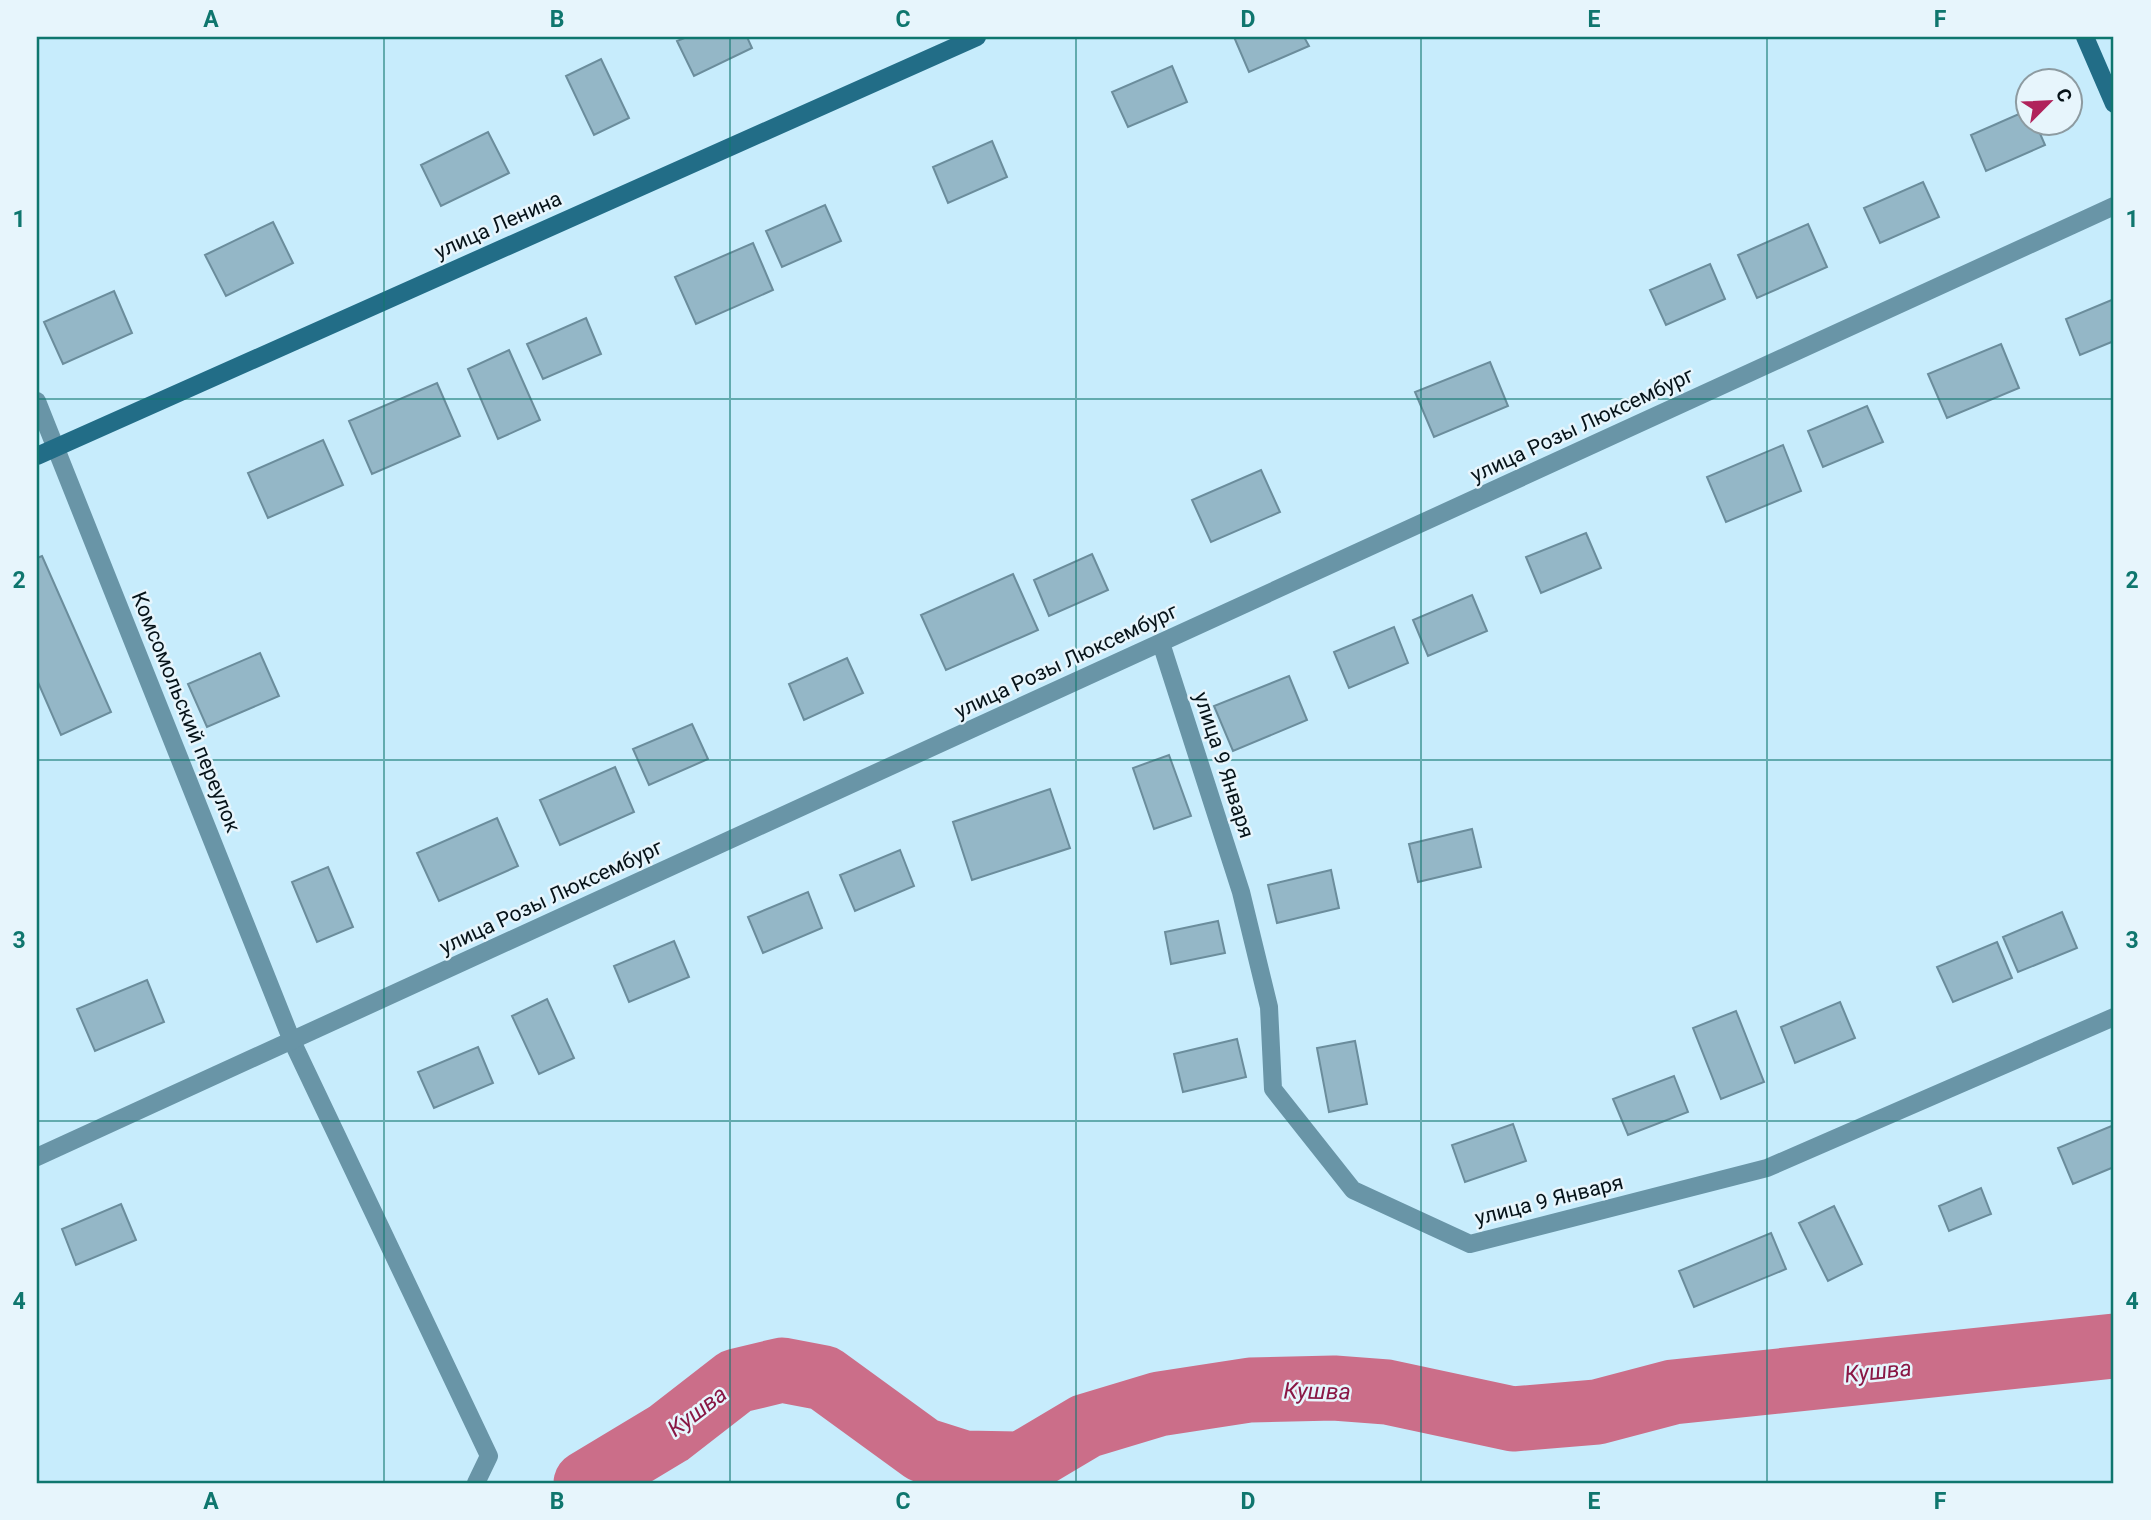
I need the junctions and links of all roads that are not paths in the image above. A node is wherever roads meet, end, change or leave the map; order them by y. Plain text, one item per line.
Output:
1 (977, 37) edge
2 (2085, 37) edge
3 (2114, 104) edge
4 (2114, 206) edge
5 (37, 401) edge
6 (57, 447) junction
7 (37, 456) edge
8 (1161, 643) junction
9 (2114, 1017) edge
10 (292, 1041) junction
11 (37, 1157) edge
12 (476, 1483) edge

1 - 6 main road, улица Ленина
2 - 3 main road
4 - 8 street, улица Розы Люксембург
5 - 6 street, Комсомольский переулок
6 - 7 main road, улица Ленина
6 - 10 street, Комсомольский переулок
8 - 9 street, улица 9 Января
8 - 10 street, улица Розы Люксембург
10 - 11 street, улица Розы Люксембург
10 - 12 street, Комсомольский переулок

